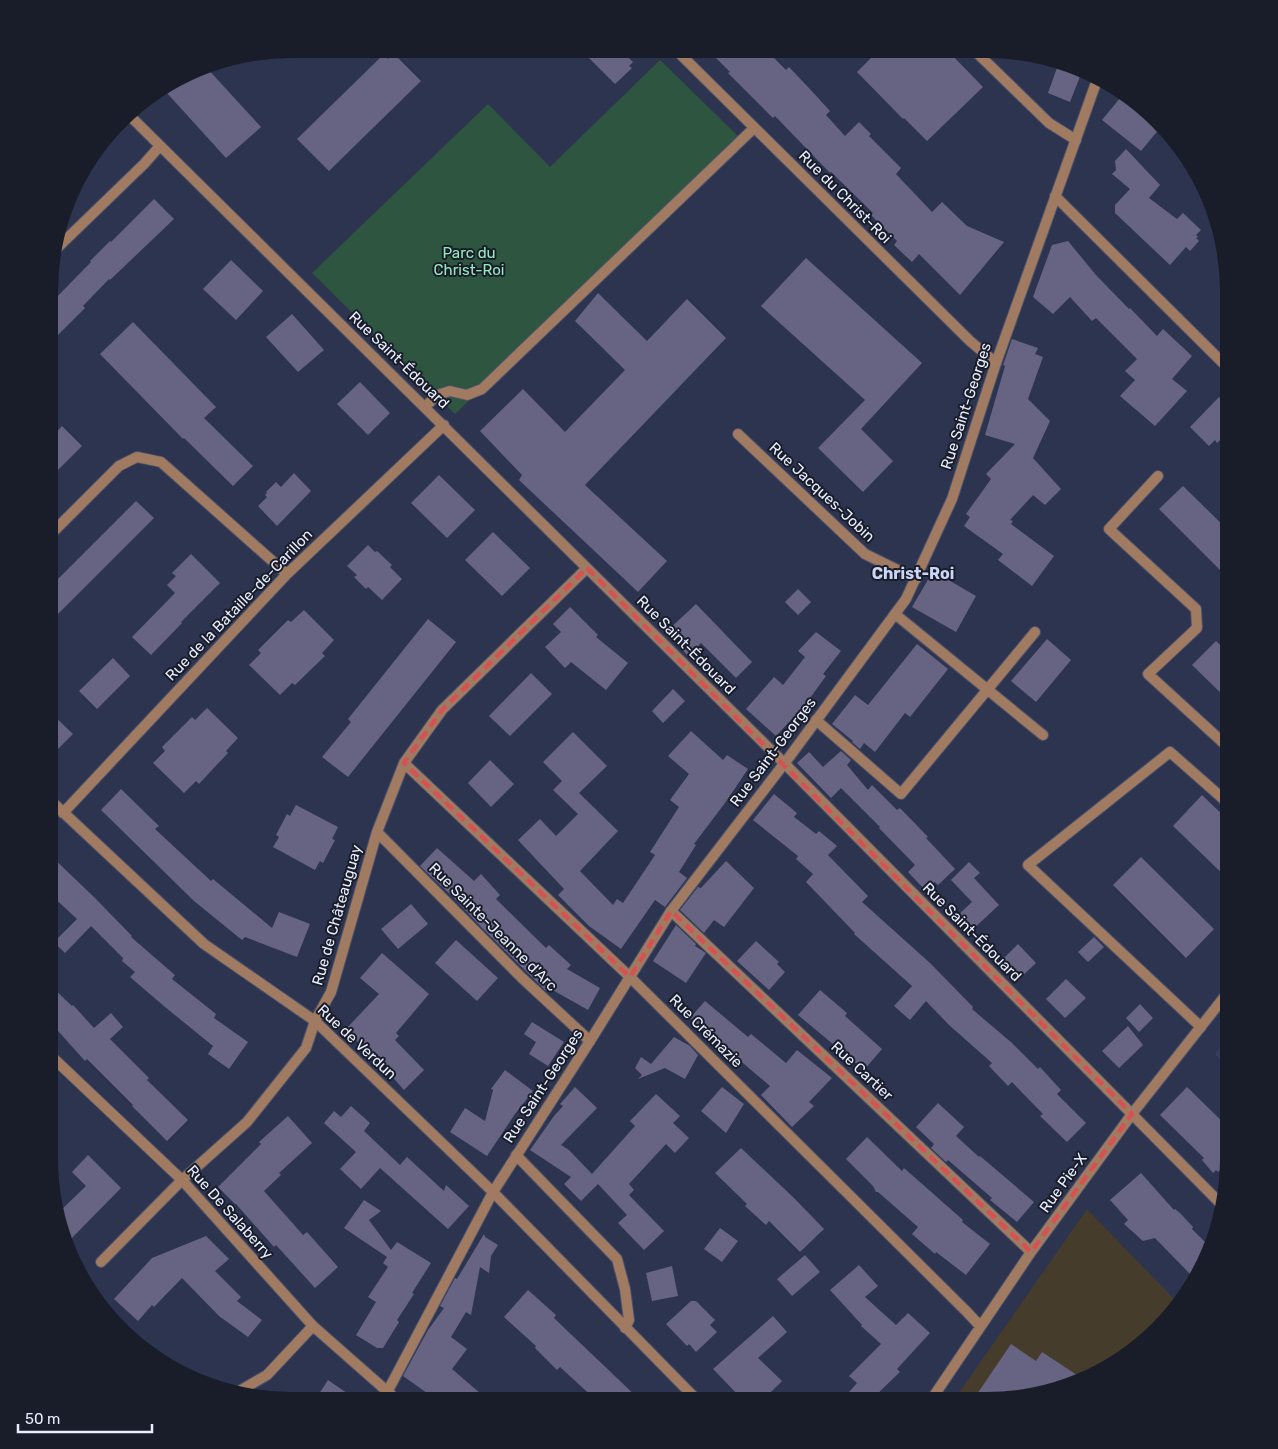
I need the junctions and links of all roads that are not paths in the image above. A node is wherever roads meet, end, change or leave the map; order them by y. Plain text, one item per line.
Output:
1 (684, 58) edge
2 (982, 58) edge
3 (1096, 84) edge
4 (133, 119) edge
5 (754, 128) junction
6 (1076, 140) junction
7 (159, 146) junction
8 (1055, 196) junction
9 (62, 243) edge
10 (1220, 360) edge
11 (996, 363) junction
12 (425, 407) junction
13 (444, 425) junction
14 (738, 434) dead end
15 (1158, 476) dead end
16 (58, 527) edge
17 (587, 568) junction
18 (287, 574) junction
19 (916, 579) junction
20 (895, 614) junction
21 (1035, 632) dead end
22 (987, 689) junction
23 (816, 720) junction
24 (1043, 735) dead end
25 (1220, 740) edge
26 (404, 763) junction
27 (784, 763) junction
28 (1220, 796) edge
29 (58, 808) edge
30 (63, 813) junction
31 (377, 832) junction
32 (671, 911) junction
33 (630, 977) junction
34 (1220, 1003) edge
35 (315, 1021) junction
36 (1201, 1027) junction
37 (590, 1042) junction
38 (58, 1062) edge
39 (1132, 1114) junction
40 (516, 1155) junction
41 (182, 1180) junction
42 (492, 1192) junction
43 (1217, 1200) edge
44 (1031, 1252) junction
45 (101, 1262) dead end
46 (313, 1326) junction
47 (980, 1326) junction
48 (626, 1328) junction
49 (246, 1387) edge
50 (382, 1392) edge
51 (387, 1392) edge
52 (689, 1392) edge
53 (937, 1392) edge

1 - 5 street, Rue du Christ-Roi
2 - 6 street
3 - 6 street, Rue Saint-Georges
4 - 7 street, Rue Saint-Édouard
5 - 11 street, Rue du Christ-Roi
5 - 12 street
6 - 8 street, Rue Saint-Georges
7 - 9 street
7 - 12 street, Rue Saint-Édouard
8 - 10 street
8 - 11 street, Rue Saint-Georges
11 - 19 street, Rue Saint-Georges
12 - 13 street, Rue Saint-Édouard
13 - 17 street, Rue Saint-Édouard
13 - 18 street, Rue de la Bataille-de-Carillon
14 - 19 street, Rue Jacques-Jobin
15 - 25 street
16 - 18 street
17 - 26 street, Rue de Châteauguay
17 - 27 street, Rue Saint-Édouard
18 - 30 street, Rue de la Bataille-de-Carillon
19 - 20 street, Rue Saint-Georges
20 - 22 street
20 - 23 street, Rue Saint-Georges
21 - 22 street
22 - 23 street
22 - 24 street
23 - 27 street, Rue Saint-Georges
26 - 31 street, Rue de Châteauguay
26 - 33 street, Rue Crémazie
27 - 32 street, Rue Saint-Georges
27 - 39 street, Rue Saint-Édouard
28 - 36 street
29 - 30 street, Rue de Verdun
30 - 35 street, Rue de Verdun
31 - 35 street, Rue de Châteauguay
31 - 37 street, Rue Sainte-Jeanne d'Arc
32 - 33 street, Rue Saint-Georges
32 - 44 street, Rue Cartier
33 - 37 street, Rue Saint-Georges
33 - 47 street, Rue Crémazie
34 - 36 street, Rue Pie-X
35 - 41 street, Rue de Châteauguay
35 - 42 street, Rue de Verdun
36 - 39 street, Rue Pie-X
37 - 40 street, Rue Saint-Georges
38 - 41 street, Rue De Salaberry
39 - 43 street, Rue Saint-Édouard
39 - 44 street, Rue Pie-X
40 - 42 street, Rue Saint-Georges
40 - 48 street
41 - 45 street, Rue de Châteauguay
41 - 46 street, Rue De Salaberry
42 - 48 street, Rue de Verdun
42 - 51 street, Rue Saint-Georges
44 - 47 street, Rue Pie-X
46 - 49 street
46 - 50 street, Rue De Salaberry
47 - 53 street, Rue Pie-X
48 - 52 street, Rue de Verdun

